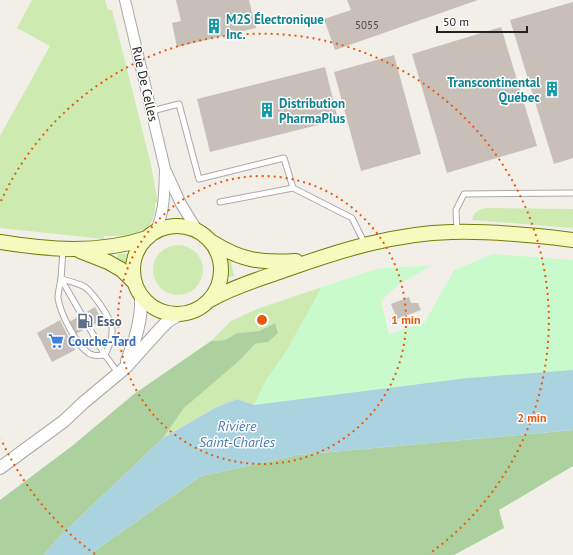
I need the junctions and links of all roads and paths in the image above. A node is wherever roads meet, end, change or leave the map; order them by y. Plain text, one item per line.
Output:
1 (125, 0) edge
2 (152, 111) junction
3 (165, 168) junction
4 (293, 188) junction
5 (573, 193) edge
6 (220, 202) dead end
7 (197, 230) junction
8 (457, 232) junction
9 (151, 235) junction
10 (573, 240) edge
11 (0, 242) edge
12 (211, 242) junction
13 (365, 245) junction
14 (69, 249) junction
15 (313, 260) junction
16 (61, 279) junction
17 (134, 282) junction
18 (141, 296) junction
19 (212, 299) junction
20 (178, 315) junction
21 (105, 355) junction
22 (122, 371) junction
23 (0, 468) edge

1 - 2 street, Rue De Celles
2 - 3 street, Rue De Celles
2 - 4 lane
3 - 7 street, Rue De Celles
3 - 9 street, Rue De Celles
4 - 6 lane
4 - 13 lane
5 - 8 lane
7 - 9 main road
7 - 12 main road
8 - 10 main road
8 - 13 main road
9 - 14 main road
9 - 17 main road
11 - 14 main road
12 - 15 main road
12 - 19 main road
13 - 15 main road
14 - 16 lane
14 - 17 main road
15 - 19 main road
16 - 21 lane
16 - 21 lane
16 - 21 lane
17 - 18 main road
18 - 20 main road
18 - 22 street
19 - 20 main road
20 - 22 street
21 - 22 lane
22 - 23 street

